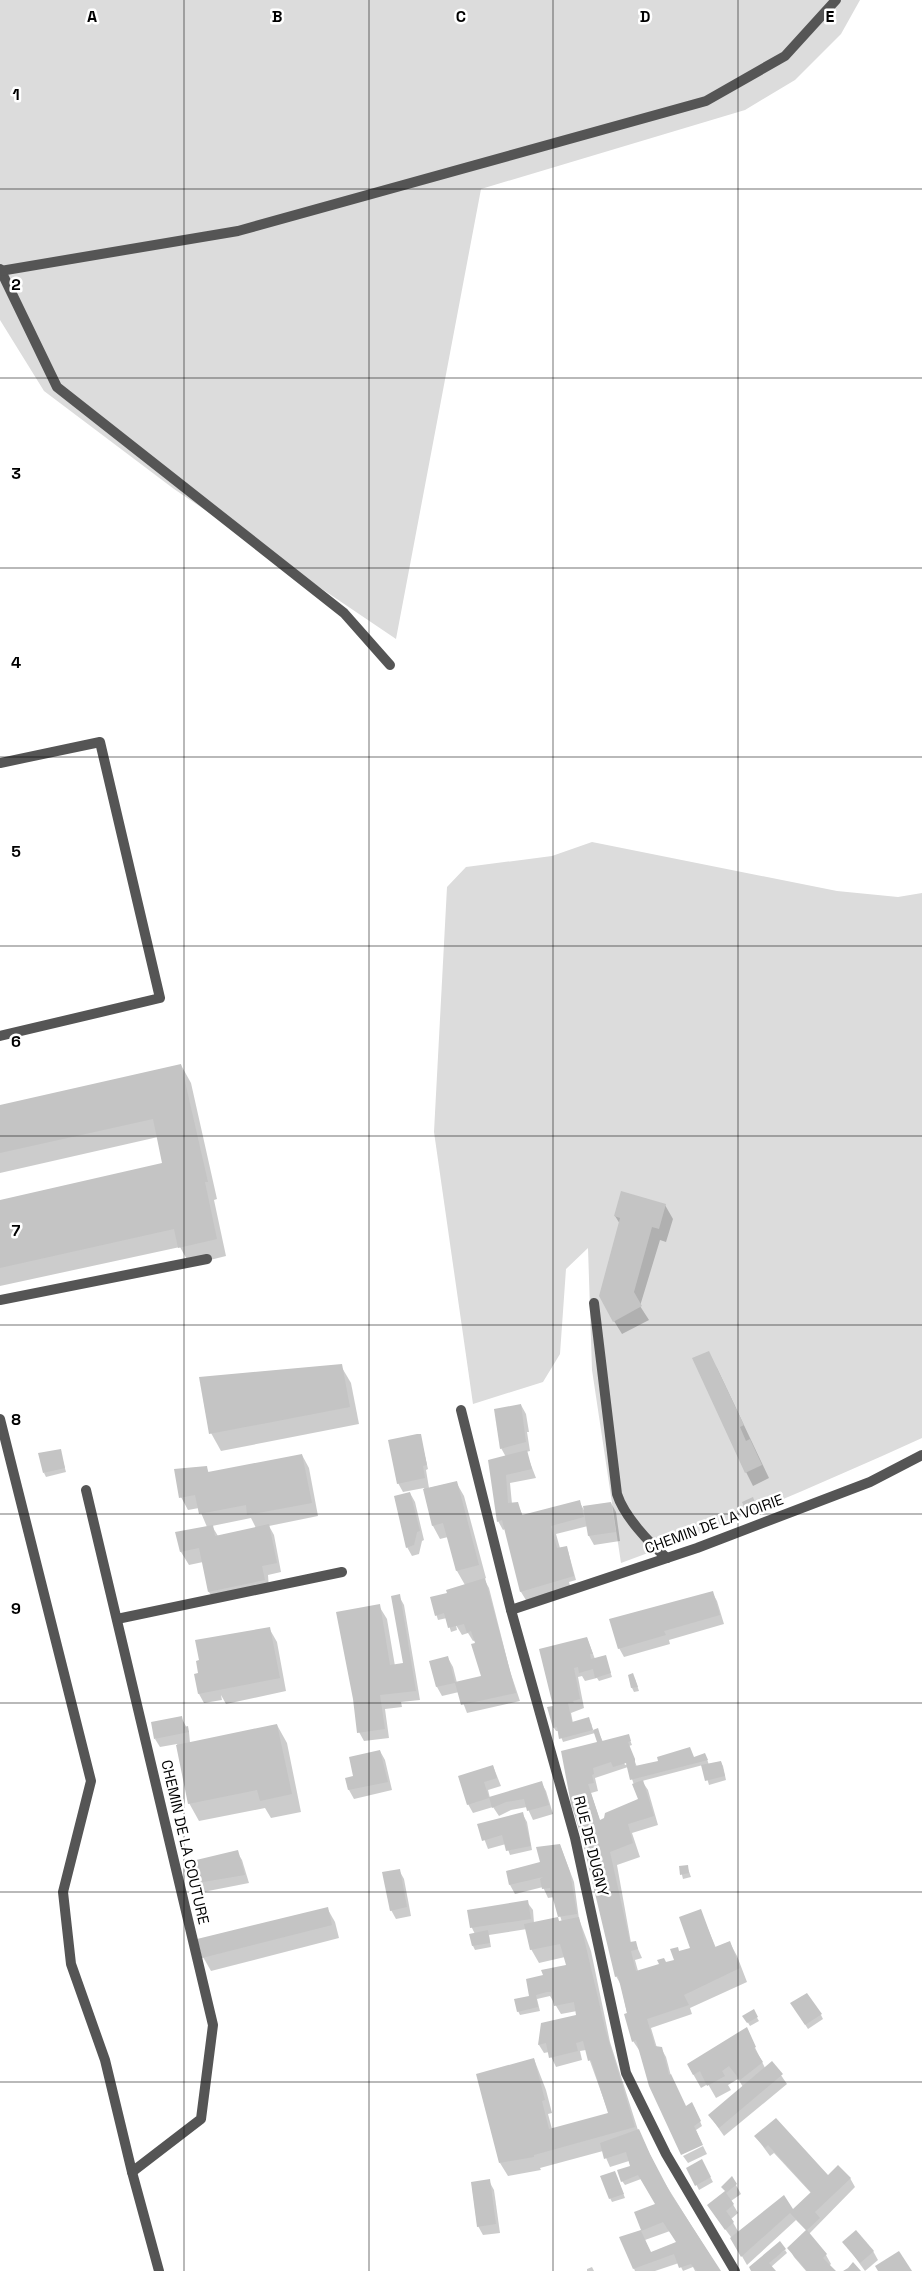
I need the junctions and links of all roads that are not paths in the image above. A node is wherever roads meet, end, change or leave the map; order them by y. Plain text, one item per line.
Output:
1 (836, 0) edge
2 (0, 270) edge
3 (390, 665) dead end
4 (0, 763) edge
5 (0, 1036) edge
6 (207, 1259) dead end
7 (0, 1300) edge
8 (594, 1303) dead end
9 (460, 1410) dead end
10 (0, 1419) edge
11 (922, 1455) edge
12 (86, 1490) dead end
13 (666, 1558) junction
14 (342, 1572) dead end
15 (511, 1610) junction
16 (117, 1619) junction
17 (132, 2172) junction
18 (160, 2271) edge
19 (735, 2271) edge

1 - 2 street
2 - 3 street
4 - 5 street
6 - 7 street
8 - 13 street
9 - 15 street, RUE DE DUGNY
10 - 17 street
11 - 13 street, CHEMIN DE LA VOIRIE
12 - 16 street, CHEMIN DE LA COUTURE
13 - 15 street, CHEMIN DE LA VOIRIE
14 - 16 street
15 - 19 street, RUE DE DUGNY
16 - 17 street, CHEMIN DE LA COUTURE
17 - 18 street

